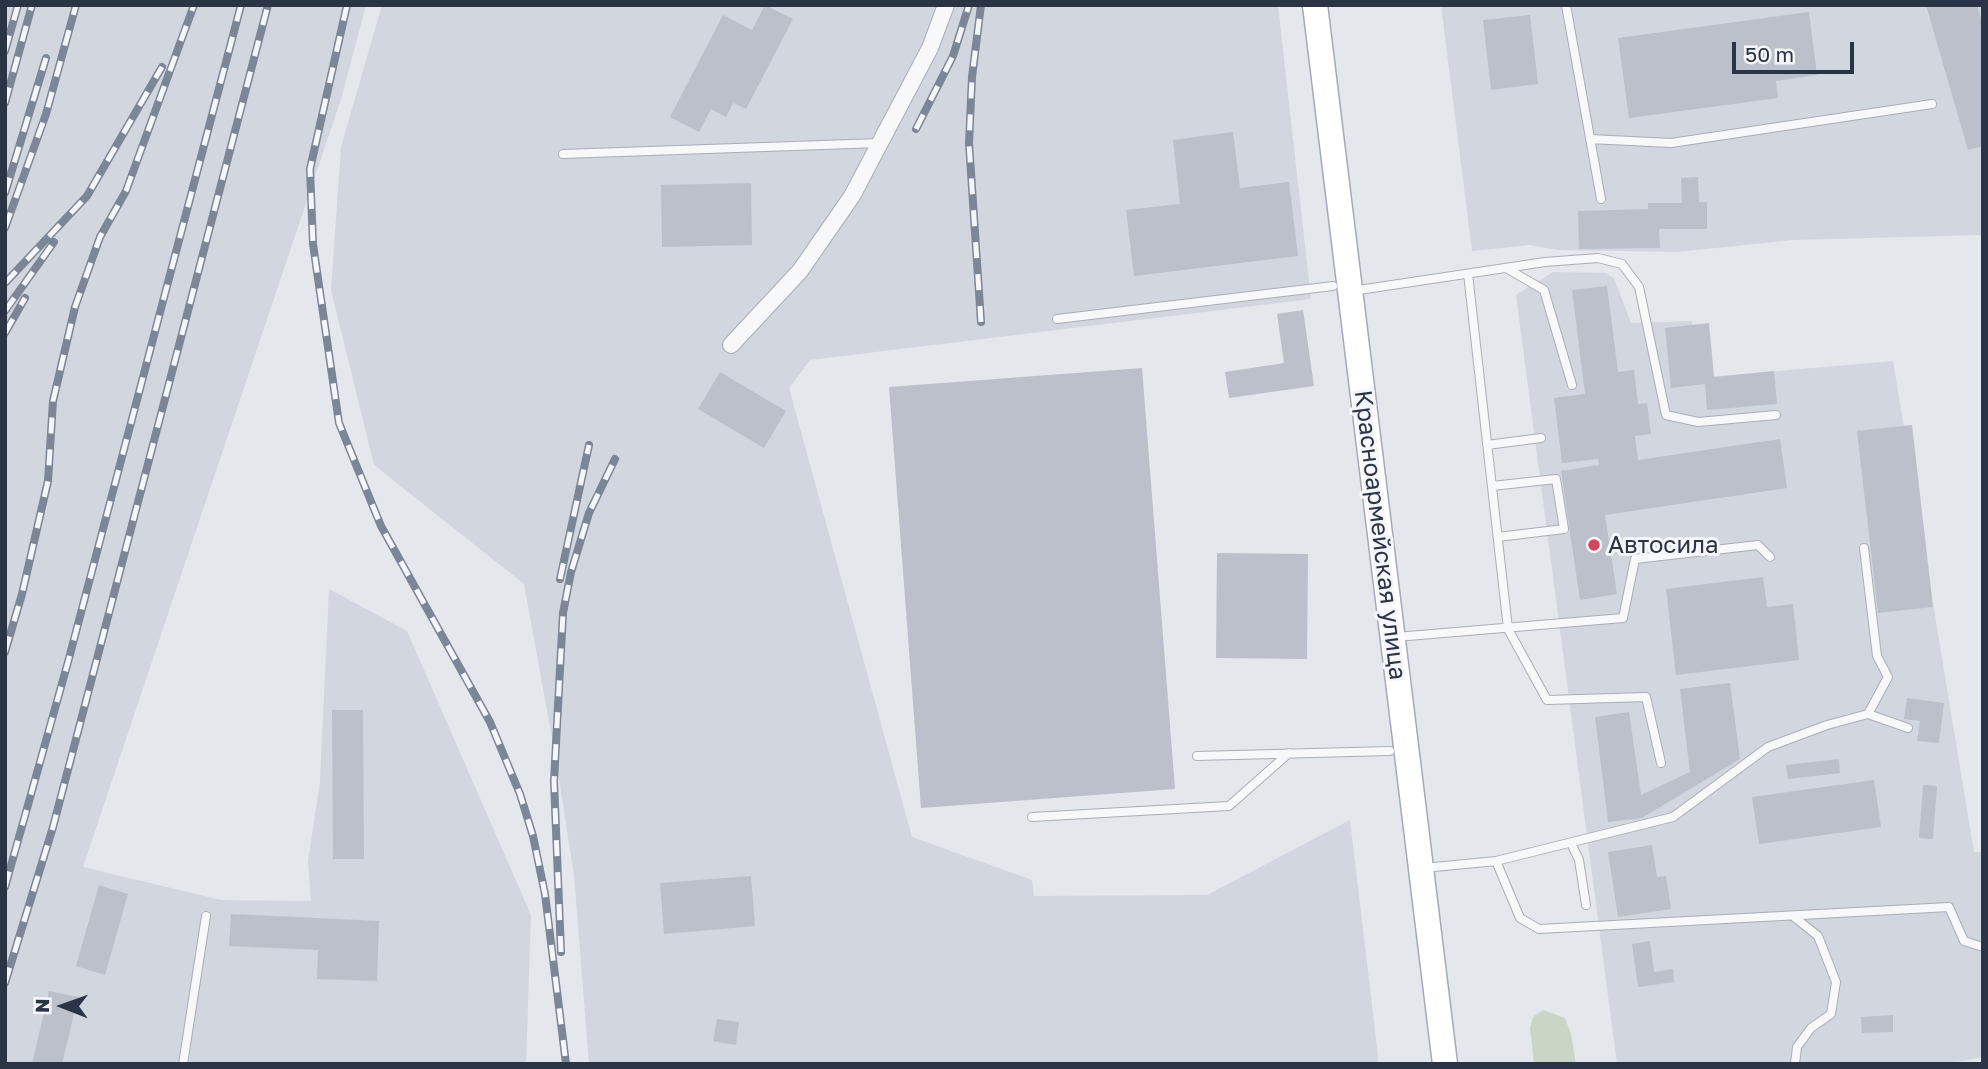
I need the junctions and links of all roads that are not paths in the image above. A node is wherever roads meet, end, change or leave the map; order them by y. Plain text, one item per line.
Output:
1 (946, 5) edge
2 (1299, 5) edge
3 (1315, 5) edge
4 (1566, 5) edge
5 (1932, 104) dead end
6 (1590, 139) junction
7 (880, 143) junction
8 (563, 154) dead end
9 (1601, 199) dead end
10 (1506, 268) junction
11 (1468, 274) junction
12 (1341, 289) junction
13 (1057, 319) dead end
14 (731, 345) dead end
15 (1572, 385) dead end
16 (1776, 415) dead end
17 (1541, 438) dead end
18 (1487, 445) junction
19 (1492, 486) junction
20 (1498, 537) junction
21 (1864, 548) dead end
22 (1770, 557) dead end
23 (1508, 628) junction
24 (1393, 638) junction
25 (1868, 714) junction
26 (1908, 728) dead end
27 (1390, 751) junction
28 (1289, 754) junction
29 (1196, 756) dead end
30 (1661, 763) dead end
31 (1032, 817) dead end
32 (1571, 843) junction
33 (1496, 861) junction
34 (1421, 869) junction
35 (1586, 905) dead end
36 (206, 916) dead end
37 (1793, 916) junction
38 (1983, 947) edge
39 (183, 1064) edge
40 (1429, 1064) edge
41 (1445, 1064) edge
42 (1795, 1064) edge

1 - 7 street
2 - 12 main road, Красноармейская улица
3 - 12 main road, Красноармейская улица
4 - 6 lane
5 - 6 lane
6 - 9 lane
7 - 8 lane
7 - 14 street
10 - 11 lane
10 - 15 lane
10 - 16 lane
11 - 12 lane
11 - 18 lane
12 - 13 lane
12 - 24 main road, Красноармейская улица
12 - 27 main road, Красноармейская улица
17 - 18 lane
18 - 19 lane
19 - 20 lane
19 - 20 lane
20 - 23 lane
21 - 25 lane
22 - 23 lane
23 - 24 lane
23 - 30 lane
24 - 34 main road, Красноармейская улица
25 - 26 lane
25 - 32 lane
27 - 28 lane
27 - 40 main road, Красноармейская улица
28 - 29 lane
28 - 31 lane
32 - 33 lane
32 - 35 lane
33 - 34 lane
33 - 37 lane
34 - 41 main road, Красноармейская улица
36 - 39 lane
37 - 38 lane
37 - 42 lane

